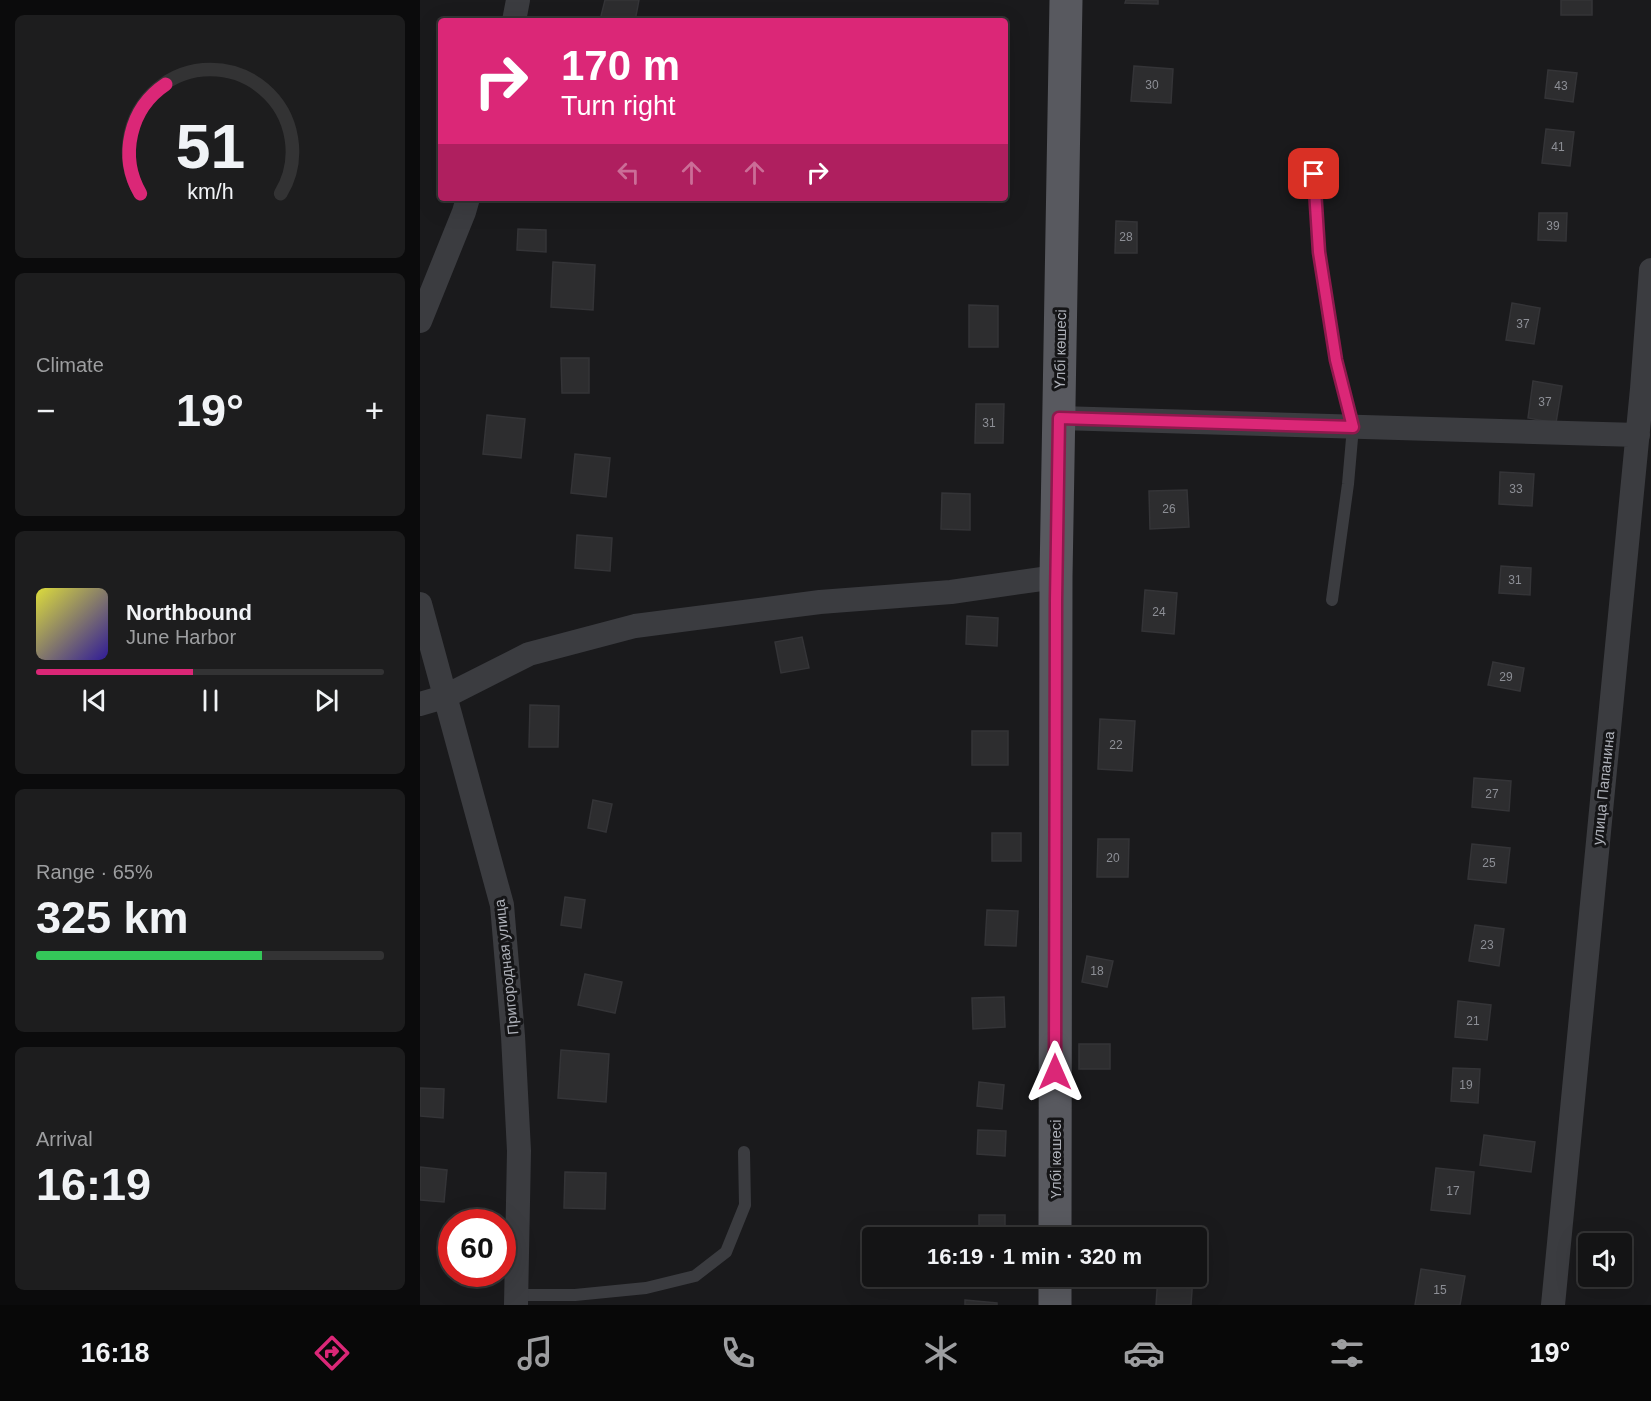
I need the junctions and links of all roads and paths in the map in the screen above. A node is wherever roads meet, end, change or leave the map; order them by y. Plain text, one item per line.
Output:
1 (518, 0) edge
2 (1066, 0) edge
3 (515, 18) edge
4 (1313, 154) dead end
5 (467, 201) edge
6 (1651, 270) edge
7 (420, 321) edge
8 (1647, 389) edge
9 (1059, 418) junction
10 (1353, 427) junction
11 (1638, 435) junction
12 (1056, 577) junction
13 (1332, 600) dead end
14 (420, 604) edge
15 (444, 697) junction
16 (420, 704) edge
17 (744, 1152) dead end
18 (1055, 1227) edge
19 (1055, 1287) edge
20 (516, 1300) edge
21 (1055, 1305) edge
22 (1553, 1305) edge

1 - 3 street
2 - 9 main road, Үлбі көшесі
4 - 10 lane
5 - 7 street
6 - 8 street, улица Папанина
8 - 11 street, улица Папанина
9 - 10 street
9 - 12 main road, Үлбі көшесі
10 - 11 street
10 - 13 lane
11 - 22 street, улица Папанина
12 - 15 street
12 - 18 main road, Үлбі көшесі
14 - 15 street, Пригородная улица
15 - 16 street
15 - 20 street, Пригородная улица
17 - 20 lane
19 - 21 main road

